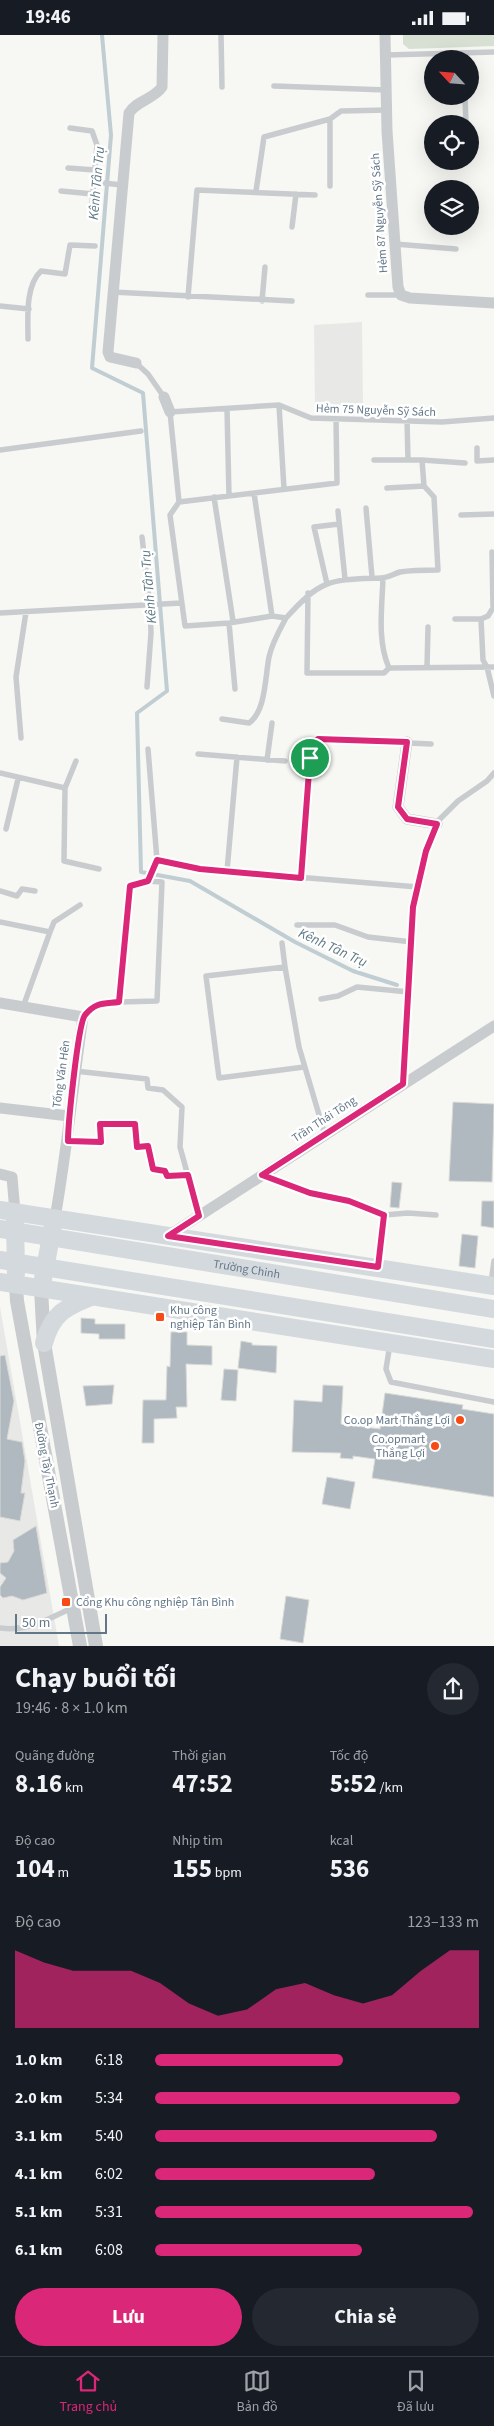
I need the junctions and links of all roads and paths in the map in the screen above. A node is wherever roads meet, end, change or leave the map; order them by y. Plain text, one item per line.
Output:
1 (162, 35) edge
2 (221, 35) edge
3 (385, 35) edge
4 (494, 52) edge
5 (479, 54) edge
6 (387, 55) junction
7 (424, 55) edge
8 (274, 86) dead end
9 (222, 87) dead end
10 (387, 90) junction
11 (387, 110) junction
12 (330, 119) junction
13 (70, 128) dead end
14 (68, 168) dead end
15 (95, 170) junction
16 (96, 182) junction
17 (118, 184) junction
18 (330, 187) dead end
19 (61, 191) dead end
20 (256, 191) junction
21 (93, 194) junction
22 (296, 194) junction
23 (314, 195) dead end
24 (91, 215) dead end
25 (292, 227) dead end
26 (395, 244) junction
27 (95, 246) dead end
28 (456, 249) dead end
29 (264, 267) dead end
30 (112, 292) junction
31 (368, 295) dead end
32 (401, 295) junction
33 (188, 297) junction
34 (262, 301) junction
35 (292, 301) dead end
36 (494, 303) edge
37 (0, 306) edge
38 (28, 309) junction
39 (28, 339) dead end
40 (136, 363) joint
41 (164, 397) joint
42 (279, 405) junction
43 (226, 409) junction
44 (170, 412) junction
45 (494, 418) edge
46 (336, 419) junction
47 (407, 420) junction
48 (141, 431) dead end
49 (477, 448) dead end
50 (0, 450) edge
51 (374, 460) dead end
52 (408, 460) junction
53 (422, 460) junction
54 (494, 460) edge
55 (465, 463) dead end
56 (424, 486) junction
57 (387, 488) dead end
58 (284, 489) junction
59 (254, 493) junction
60 (229, 496) junction
61 (214, 497) junction
62 (179, 502) junction
63 (366, 508) dead end
64 (338, 511) dead end
65 (494, 514) edge
66 (461, 515) dead end
67 (340, 524) junction
68 (142, 537) dead end
69 (492, 552) dead end
70 (372, 577) junction
71 (383, 578) junction
72 (345, 579) junction
73 (327, 584) junction
74 (308, 593) junction
75 (181, 603) junction
76 (152, 606) junction
77 (26, 612) junction
78 (0, 613) edge
79 (272, 616) junction
80 (286, 618) junction
81 (455, 619) dead end
82 (481, 619) junction
83 (231, 622) junction
84 (428, 627) dead end
85 (427, 667) junction
86 (491, 667) edge
87 (389, 668) junction
88 (147, 687) dead end
89 (235, 689) dead end
90 (494, 696) edge
91 (222, 719) dead end
92 (272, 723) dead end
93 (21, 738) dead end
94 (407, 742) junction
95 (431, 743) dead end
96 (148, 749) dead end
97 (198, 754) dead end
98 (237, 757) junction
99 (267, 759) junction
100 (76, 761) dead end
101 (285, 761) dead end
102 (0, 773) edge
103 (494, 773) edge
104 (18, 779) junction
105 (65, 788) junction
106 (437, 824) junction
107 (6, 829) dead end
108 (157, 860) junction
109 (99, 869) dead end
110 (227, 871) junction
111 (301, 878) junction
112 (148, 881) junction
113 (418, 887) junction
114 (0, 891) edge
115 (35, 891) dead end
116 (80, 905) dead end
117 (0, 922) edge
118 (297, 925) dead end
119 (50, 932) junction
120 (412, 941) junction
121 (282, 943) dead end
122 (285, 967) junction
123 (409, 992) junction
124 (321, 999) dead end
125 (119, 1002) junction
126 (0, 1003) edge
127 (23, 1007) junction
128 (83, 1017) junction
129 (493, 1027) edge
130 (304, 1067) junction
131 (75, 1071) junction
132 (403, 1084) junction
133 (0, 1108) edge
134 (69, 1117) junction
135 (324, 1135) junction
136 (68, 1141) junction
137 (0, 1175) edge
138 (188, 1175) junction
139 (262, 1175) junction
140 (7, 1211) edge
141 (384, 1215) junction
142 (436, 1215) dead end
143 (199, 1216) junction
144 (55, 1218) junction
145 (8, 1230) edge
146 (168, 1236) junction
147 (51, 1237) junction
148 (8, 1261) edge
149 (494, 1261) edge
150 (45, 1267) junction
151 (378, 1267) junction
152 (406, 1272) junction
153 (137, 1281) junction
154 (8, 1284) edge
155 (492, 1286) edge
156 (41, 1289) junction
157 (401, 1295) junction
158 (90, 1297) junction
159 (494, 1309) edge
160 (395, 1323) junction
161 (494, 1339) edge
162 (44, 1343) junction
163 (390, 1343) junction
164 (494, 1359) edge
165 (494, 1402) edge
166 (90, 1604) junction
167 (74, 1607) junction
168 (0, 1628) edge
169 (80, 1646) edge
170 (96, 1646) edge

1 - 17 street
2 - 9 lane
3 - 6 street, Hẻm 87 Nguyễn Sỹ Sách
4 - 5 lane
6 - 7 lane
6 - 10 street, Hẻm 87 Nguyễn Sỹ Sách
8 - 10 lane
10 - 11 street, Hẻm 87 Nguyễn Sỹ Sách
11 - 12 lane
11 - 26 street, Hẻm 87 Nguyễn Sỹ Sách
12 - 18 lane
12 - 20 lane
13 - 15 lane
14 - 15 lane
15 - 16 lane
16 - 17 lane
16 - 21 lane
17 - 30 street
19 - 21 lane
20 - 22 lane
20 - 33 lane
21 - 24 lane
22 - 23 lane
22 - 25 lane
26 - 28 lane
26 - 32 street, Hẻm 87 Nguyễn Sỹ Sách
27 - 38 lane
29 - 34 lane
30 - 33 lane
30 - 40 street
31 - 32 lane
32 - 36 street
33 - 34 lane
34 - 35 lane
37 - 38 lane
38 - 39 lane
40 - 41 lane
41 - 44 street
42 - 43 lane, Hẻm 75 Nguyễn Sỹ Sách
42 - 46 lane, Hẻm 75 Nguyễn Sỹ Sách
42 - 58 lane
43 - 44 lane, Hẻm 75 Nguyễn Sỹ Sách
43 - 60 lane
44 - 62 lane
45 - 47 lane, Hẻm 75 Nguyễn Sỹ Sách
46 - 47 lane, Hẻm 75 Nguyễn Sỹ Sách
46 - 58 lane
47 - 52 lane
48 - 50 lane
49 - 54 lane
51 - 52 lane
52 - 53 lane
53 - 55 lane
53 - 56 lane
56 - 57 lane
56 - 71 lane
58 - 59 lane
59 - 60 lane
59 - 79 lane
60 - 61 lane
61 - 62 lane
61 - 83 lane
62 - 75 lane
63 - 70 lane
64 - 67 lane
65 - 66 lane
67 - 72 lane
67 - 73 lane
68 - 76 lane
69 - 82 lane
70 - 71 lane
70 - 72 lane
71 - 87 lane
72 - 73 lane
73 - 74 lane
74 - 80 lane
74 - 87 lane
75 - 76 lane
75 - 83 lane
76 - 77 lane
76 - 88 lane
77 - 78 lane
77 - 93 lane
79 - 80 lane
79 - 83 lane
80 - 91 lane
81 - 82 lane
82 - 86 lane
83 - 89 lane
84 - 85 lane
85 - 86 lane
85 - 87 lane
86 - 90 lane
92 - 99 lane
94 - 95 lane
94 - 106 street
94 - 111 lane
96 - 108 lane
97 - 98 lane
98 - 99 lane
98 - 110 lane
99 - 101 lane
100 - 105 lane
102 - 104 lane
103 - 106 lane
104 - 105 lane
104 - 107 lane
105 - 109 lane
106 - 113 lane
108 - 110 lane
108 - 112 lane
110 - 111 lane
111 - 113 lane
112 - 125 lane
112 - 125 lane
113 - 120 lane
114 - 115 lane
116 - 119 lane
117 - 119 lane
118 - 120 lane
119 - 127 lane
120 - 123 lane
121 - 122 lane
122 - 130 lane
122 - 130 lane
123 - 124 lane
123 - 132 lane
125 - 128 lane
126 - 127 street
127 - 128 street
128 - 131 street, Tống Văn Hên
129 - 132 street, Trần Thái Tông
130 - 135 lane
131 - 134 street, Tống Văn Hên
131 - 138 lane
132 - 135 street, Trần Thái Tông
133 - 134 street
134 - 136 street, Tống Văn Hên
135 - 139 street, Trần Thái Tông
136 - 138 lane
136 - 144 street, Tống Văn Hên
137 - 140 street
138 - 143 lane
139 - 141 lane
139 - 143 street, Trần Thái Tông
140 - 144 main road, Trường Chinh
140 - 145 main road
141 - 142 lane
141 - 151 lane
143 - 146 street, Trần Thái Tông
144 - 146 main road, Trường Chinh
144 - 147 main road
145 - 147 main road, Trường Chinh
145 - 148 main road
146 - 151 main road, Trường Chinh
147 - 150 main road
147 - 157 main road, Trường Chinh
148 - 150 main road
148 - 154 main road
149 - 155 lane
150 - 153 main road
150 - 156 main road
151 - 152 main road, Trường Chinh
152 - 155 main road, Trường Chinh
152 - 157 main road
153 - 158 main road
153 - 160 main road
154 - 156 main road
154 - 167 street, Đường Tây Thạnh
156 - 158 main road
156 - 162 street, Đường Tây Thạnh
157 - 159 main road, Trường Chinh
157 - 160 main road
158 - 162 main road
158 - 163 main road
160 - 161 main road
160 - 163 main road
162 - 166 street, Đường Tây Thạnh
163 - 164 main road
163 - 165 lane
166 - 167 street
166 - 170 street, Đường Tây Thạnh
167 - 168 lane
167 - 169 street, Đường Tây Thạnh

